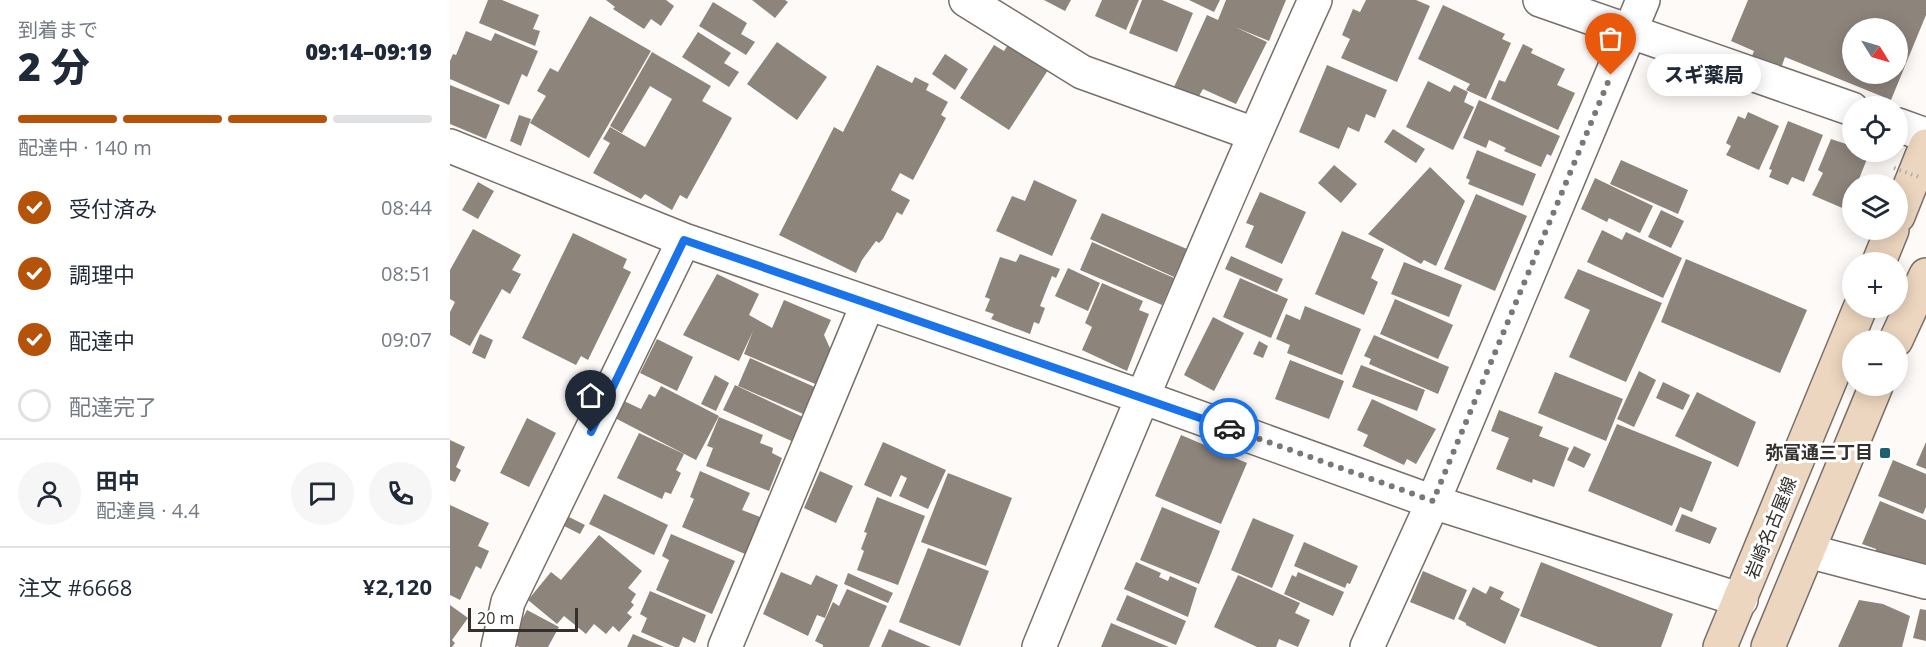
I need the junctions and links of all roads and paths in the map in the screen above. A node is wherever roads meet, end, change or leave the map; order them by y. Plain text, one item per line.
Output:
1 (966, 0) edge
2 (1315, 0) edge
3 (1540, 0) edge
4 (1642, 0) edge
5 (1628, 32) junction
6 (1842, 106) edge
7 (1908, 129) edge
8 (1254, 134) junction
9 (1926, 135) edge
10 (450, 146) edge
11 (1926, 146) edge
12 (1894, 168) dead end
13 (1922, 178) dead end
14 (1908, 191) edge
15 (684, 240) junction
16 (1926, 275) edge
17 (868, 303) junction
18 (1856, 318) edge
19 (1901, 330) edge
20 (1872, 396) edge
21 (1142, 397) junction
22 (1433, 501) junction
23 (1808, 551) junction
24 (1926, 582) edge
25 (1741, 600) junction
26 (498, 647) edge
27 (725, 647) edge
28 (1039, 647) edge
29 (1367, 647) edge
30 (1720, 647) edge
31 (1768, 647) edge

1 - 8 street
2 - 8 street
3 - 5 street
4 - 5 street
5 - 6 street
5 - 22 street
7 - 9 street
8 - 21 street
10 - 15 street
11 - 14 main road
12 - 13 path, bridge
15 - 17 street
15 - 26 street
16 - 19 main road
17 - 21 street
17 - 27 street
18 - 25 main road, 岩崎名古屋線
20 - 23 main road
21 - 22 street
21 - 28 street
22 - 25 street
22 - 29 street
23 - 24 street
23 - 31 main road
25 - 30 main road, 岩崎名古屋線

